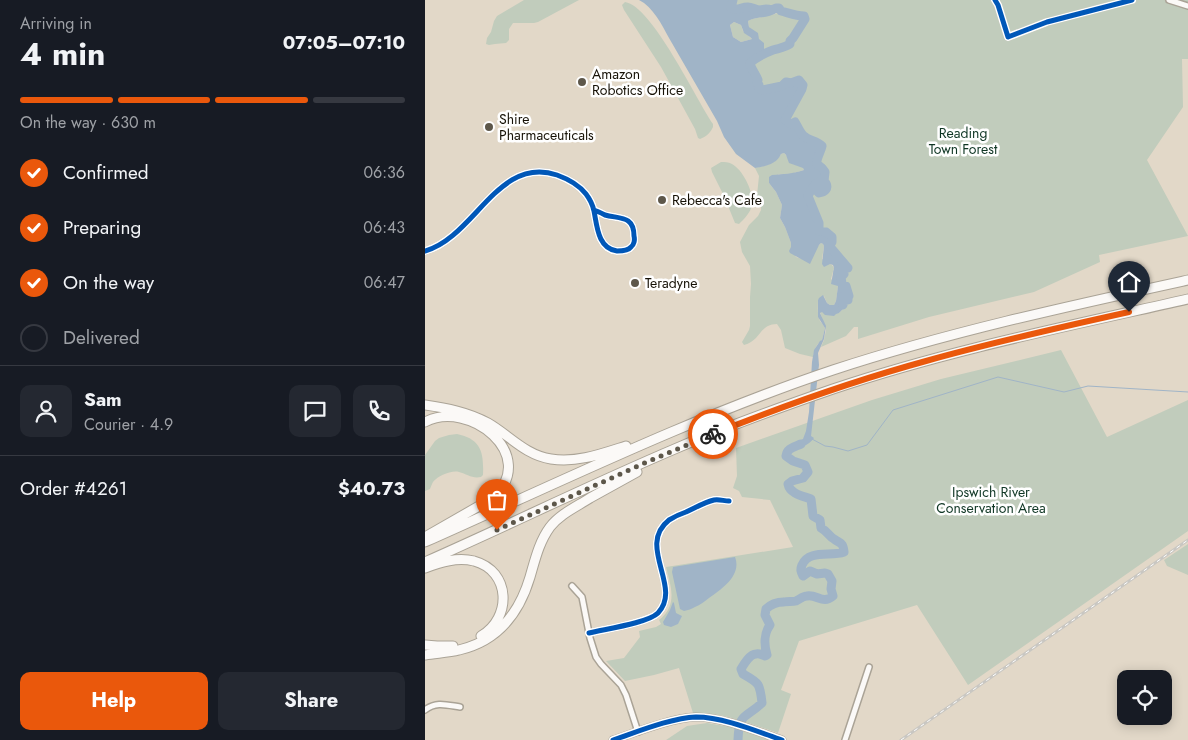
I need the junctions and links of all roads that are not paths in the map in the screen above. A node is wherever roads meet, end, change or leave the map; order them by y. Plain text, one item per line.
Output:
1 (995, 0) edge
2 (1132, 0) edge
3 (1169, 0) edge
4 (1188, 6) edge
5 (594, 210) junction
6 (425, 251) edge
7 (1188, 280) edge
8 (1188, 299) edge
9 (425, 401) edge
10 (425, 405) edge
11 (449, 413) junction
12 (425, 414) edge
13 (425, 422) edge
14 (671, 431) junction
15 (677, 448) junction
16 (729, 501) dead end
17 (425, 536) edge
18 (425, 542) edge
19 (425, 562) edge
20 (425, 568) edge
21 (572, 586) dead end
22 (589, 633) junction
23 (425, 646) edge
24 (425, 654) edge
25 (869, 667) dead end
26 (460, 707) dead end
27 (425, 710) edge
28 (638, 732) junction
29 (613, 740) edge
30 (782, 740) edge
31 (845, 740) edge

1 - 2 street
3 - 4 street
5 - 5 street
5 - 6 street
7 - 14 highway
8 - 15 highway
9 - 11 highway
10 - 11 highway
11 - 12 highway
11 - 13 highway
11 - 14 highway
11 - 17 highway
14 - 18 highway
15 - 19 highway
15 - 24 highway
16 - 22 street
20 - 23 highway
21 - 22 street
22 - 28 street
25 - 31 street
26 - 27 street
28 - 29 street
28 - 30 street

